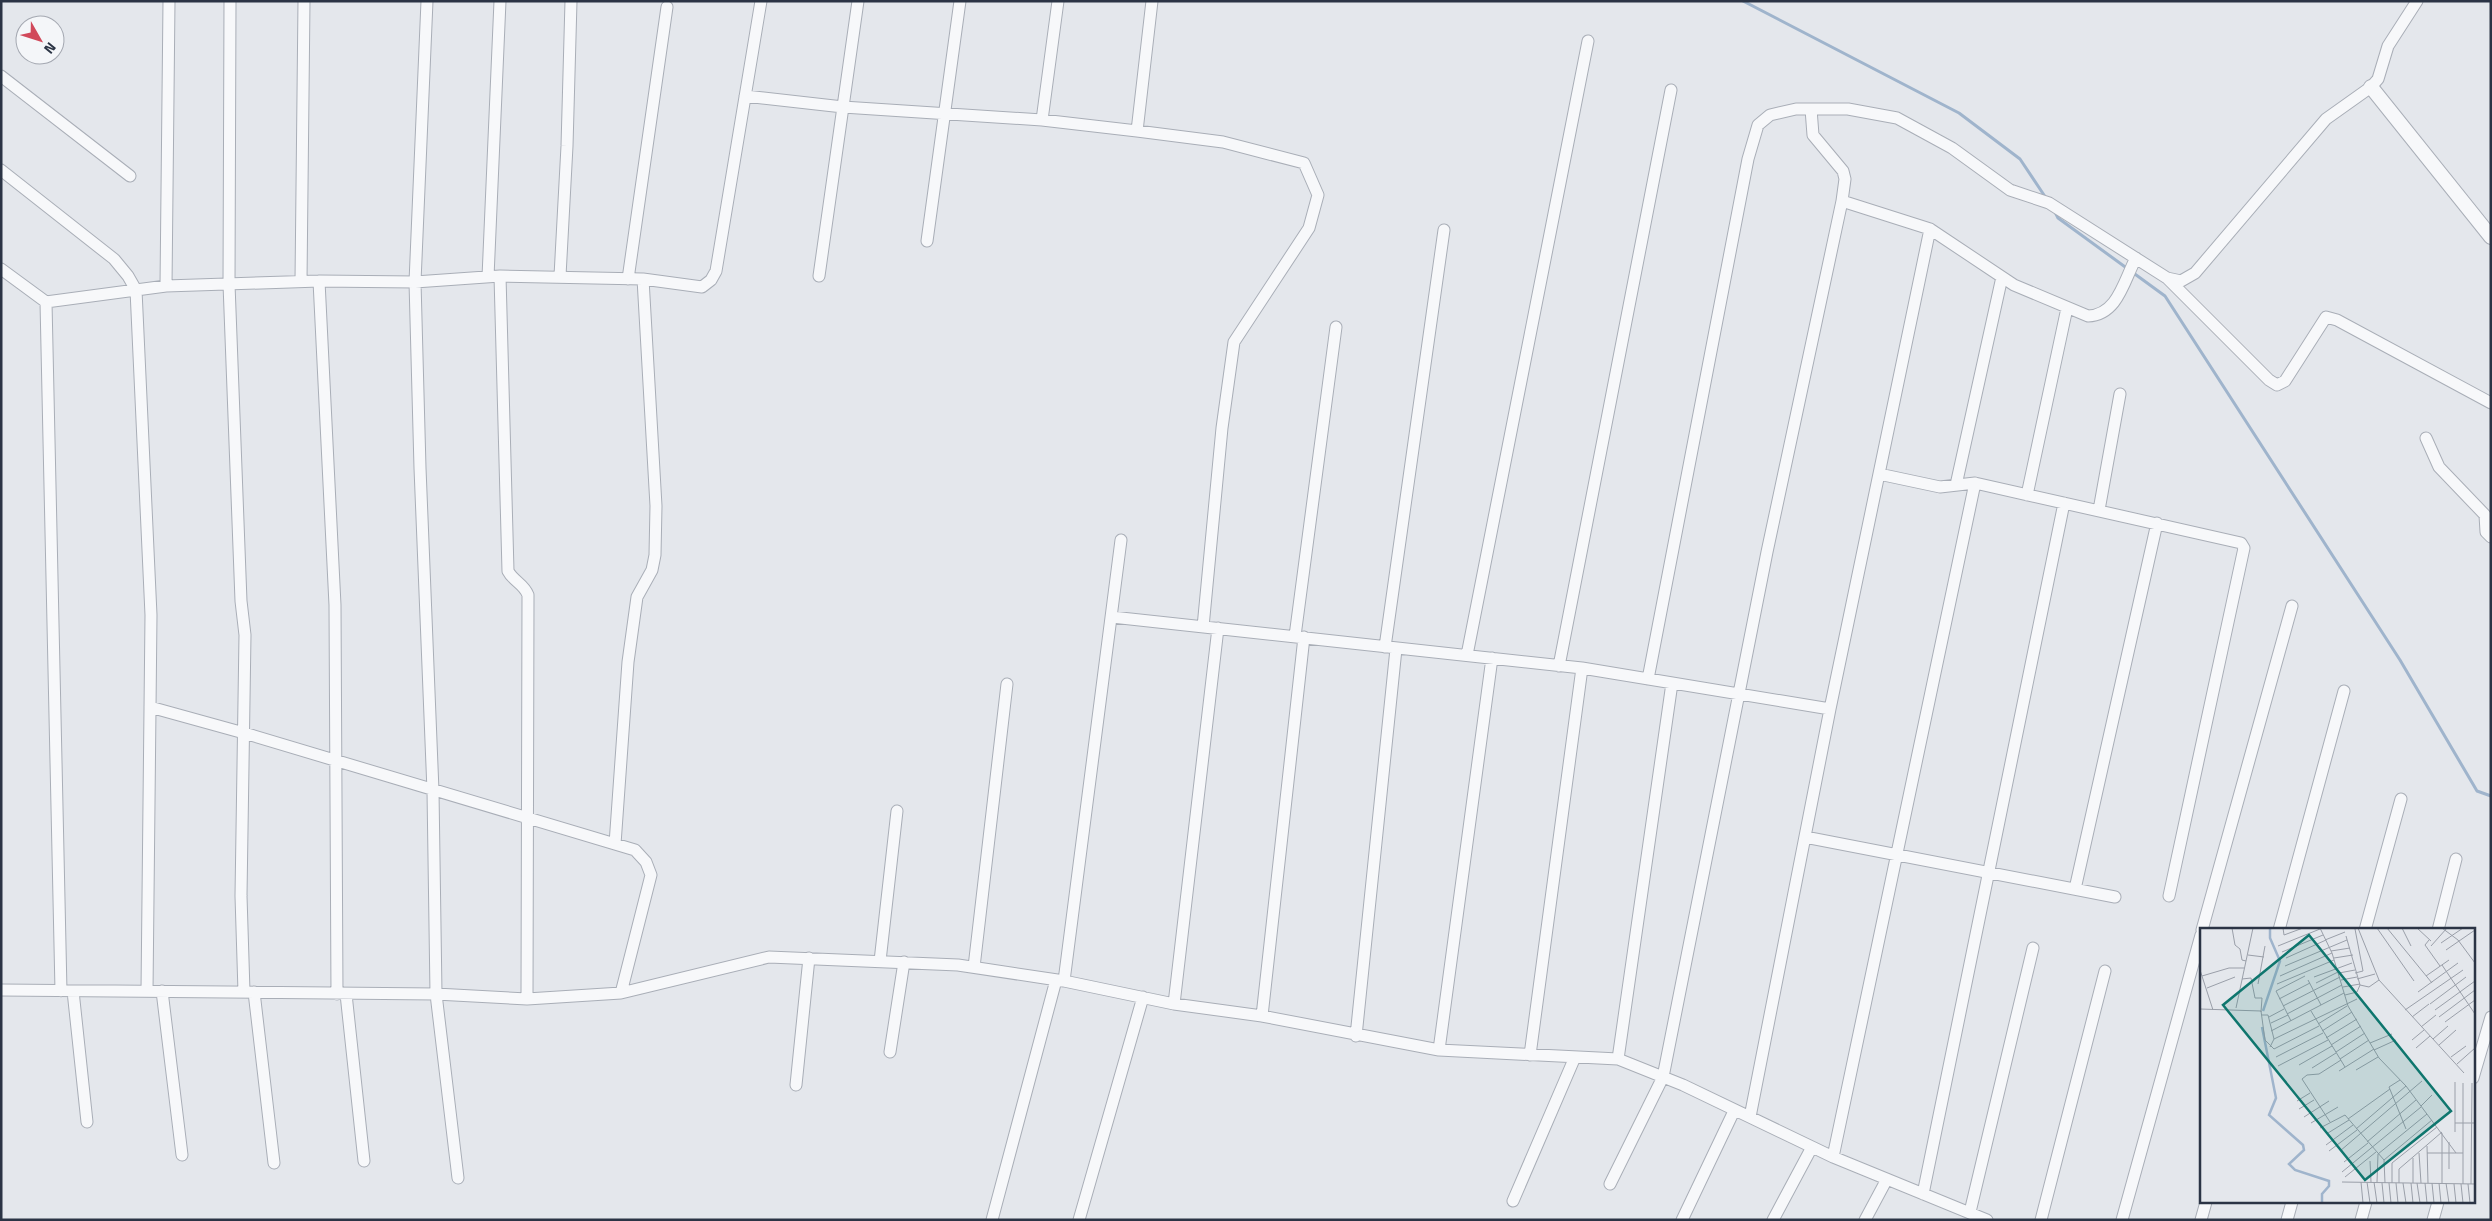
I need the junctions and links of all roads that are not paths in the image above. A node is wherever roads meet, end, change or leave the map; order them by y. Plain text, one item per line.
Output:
1 (168, 1) edge
2 (230, 1) edge
3 (304, 1) edge
4 (427, 1) edge
5 (500, 1) edge
6 (571, 1) edge
7 (761, 1) edge
8 (858, 1) edge
9 (960, 1) edge
10 (1058, 1) edge
11 (1152, 1) edge
12 (2417, 1) edge
13 (667, 7) dead end
14 (1588, 41) dead end
15 (1, 76) edge
16 (2370, 87) junction
17 (1671, 90) dead end
18 (745, 96) junction
19 (842, 106) junction
20 (1811, 109) junction
21 (944, 114) junction
22 (1042, 120) junction
23 (1138, 131) junction
24 (1, 170) edge
25 (130, 176) dead end
26 (1842, 201) junction
27 (1930, 229) junction
28 (1444, 230) dead end
29 (2491, 237) edge
30 (928, 241) dead end
31 (2136, 258) junction
32 (1, 269) edge
33 (494, 276) junction
34 (560, 276) junction
35 (819, 276) dead end
36 (2002, 277) junction
37 (2167, 278) junction
38 (628, 279) junction
39 (643, 279) junction
40 (301, 281) junction
41 (319, 281) junction
42 (415, 282) junction
43 (229, 284) junction
44 (166, 286) junction
45 (136, 290) junction
46 (46, 302) junction
47 (2067, 308) junction
48 (1336, 327) dead end
49 (2120, 394) dead end
50 (2491, 403) edge
51 (2426, 438) dead end
52 (1879, 474) junction
53 (1974, 483) junction
54 (1956, 485) junction
55 (2027, 494) junction
56 (2064, 503) junction
57 (2099, 510) junction
58 (2158, 523) junction
59 (2491, 537) edge
60 (1121, 540) dead end
61 (2292, 606) dead end
62 (1112, 616) junction
63 (1203, 627) junction
64 (1218, 628) junction
65 (1300, 637) junction
66 (1390, 648) junction
67 (1466, 655) junction
68 (1492, 658) junction
69 (1559, 666) junction
70 (1582, 668) junction
71 (1648, 679) junction
72 (1672, 683) junction
73 (1007, 684) dead end
74 (2344, 691) dead end
75 (1739, 694) junction
76 (150, 707) junction
77 (1830, 709) junction
78 (244, 733) junction
79 (334, 761) junction
80 (433, 791) junction
81 (2401, 799) dead end
82 (897, 812) dead end
83 (529, 819) junction
84 (1805, 837) junction
85 (615, 844) junction
86 (1898, 854) junction
87 (2456, 859) dead end
88 (1989, 872) junction
89 (2075, 889) junction
90 (2169, 896) dead end
91 (2115, 897) dead end
92 (2203, 928) edge
93 (2280, 928) edge
94 (2366, 928) edge
95 (2439, 928) edge
96 (2200, 939) edge
97 (2033, 948) dead end
98 (809, 958) junction
99 (880, 961) junction
100 (904, 962) junction
101 (974, 967) junction
102 (2105, 971) dead end
103 (1060, 981) junction
104 (1, 990) edge
105 (67, 991) junction
106 (147, 991) junction
107 (162, 991) junction
108 (249, 992) junction
109 (621, 993) junction
110 (342, 994) junction
111 (436, 994) junction
112 (1143, 998) junction
113 (527, 999) junction
114 (1174, 1004) junction
115 (1262, 1016) junction
116 (2491, 1017) edge
117 (1356, 1036) junction
118 (1439, 1050) junction
119 (890, 1052) dead end
120 (1530, 1055) junction
121 (1574, 1057) junction
122 (1618, 1059) junction
123 (2474, 1075) edge
124 (1663, 1077) junction
125 (796, 1086) dead end
126 (1734, 1111) junction
127 (1750, 1117) junction
128 (87, 1122) dead end
129 (1812, 1147) junction
130 (182, 1155) dead end
131 (1834, 1157) junction
132 (364, 1161) dead end
133 (274, 1162) dead end
134 (458, 1178) dead end
135 (1887, 1179) junction
136 (1610, 1184) dead end
137 (1923, 1194) junction
138 (1513, 1201) dead end
139 (2205, 1204) edge
140 (2291, 1204) edge
141 (2365, 1204) edge
142 (2437, 1204) edge
143 (1965, 1211) junction
144 (992, 1220) edge
145 (1079, 1220) edge
146 (1682, 1220) edge
147 (1773, 1220) edge
148 (1865, 1220) edge
149 (1954, 1220) edge
150 (1987, 1220) edge
151 (2041, 1220) edge
152 (2122, 1220) edge
153 (2201, 1220) edge
154 (2287, 1220) edge
155 (2361, 1220) edge
156 (2433, 1220) edge

1 - 44 street
2 - 43 street
3 - 40 street
4 - 42 street
5 - 33 street
6 - 34 street
7 - 18 street
8 - 19 street
9 - 21 street
10 - 22 street
11 - 23 street
12 - 16 street
13 - 38 street
14 - 67 street
15 - 25 street
16 - 29 street
16 - 37 street
17 - 69 street
18 - 19 street
18 - 39 street
19 - 21 street
19 - 35 street
20 - 26 street
20 - 31 street
20 - 71 street
21 - 22 street
21 - 30 street
22 - 23 street
23 - 63 street
24 - 45 street
26 - 27 street
26 - 75 street
27 - 36 street
27 - 52 street
28 - 66 street
31 - 37 street
31 - 47 street
32 - 46 street
33 - 34 street
33 - 42 street
33 - 83 street
34 - 38 street
36 - 47 street
36 - 54 street
37 - 50 street
38 - 39 street
39 - 85 street
40 - 41 street
40 - 43 street
41 - 42 street
41 - 79 street
42 - 80 street
43 - 44 street
43 - 78 street
44 - 45 street
45 - 46 street
45 - 76 street
46 - 105 street
47 - 55 street
48 - 65 street
49 - 57 street
51 - 59 street
52 - 54 street
52 - 77 street
53 - 54 street
53 - 55 street
53 - 86 street
55 - 56 street
56 - 57 street
56 - 88 street
57 - 58 street
58 - 89 street
58 - 90 street
60 - 62 street
61 - 92 street
62 - 63 street
62 - 103 street
63 - 64 street
64 - 65 street
64 - 114 street
65 - 66 street
65 - 115 street
66 - 67 street
66 - 117 street
67 - 68 street
68 - 69 street
68 - 118 street
69 - 70 street
70 - 71 street
70 - 120 street
71 - 72 street
72 - 75 street
72 - 122 street
73 - 101 street
74 - 93 street
75 - 77 street
75 - 124 street
76 - 78 street
76 - 106 street
77 - 84 street
78 - 79 street
78 - 108 street
79 - 80 street
79 - 110 street
80 - 83 street
80 - 111 street
81 - 94 street
82 - 99 street
83 - 85 street
83 - 113 street
84 - 86 street
84 - 127 street
85 - 109 street
86 - 88 street
86 - 131 street
87 - 95 street
88 - 89 street
88 - 137 street
89 - 91 street
96 - 152 street
97 - 143 street
98 - 99 street
98 - 109 street
98 - 125 street
99 - 100 street
100 - 101 street
100 - 119 street
101 - 103 street
102 - 151 street
103 - 112 street
103 - 144 street
104 - 105 street
105 - 106 street
105 - 128 street
106 - 107 street
107 - 108 street
107 - 130 street
108 - 110 street
108 - 133 street
109 - 113 street
110 - 111 street
110 - 132 street
111 - 113 street
111 - 134 street
112 - 114 street
112 - 145 street
114 - 115 street
115 - 117 street
116 - 123 street
117 - 118 street
118 - 120 street
120 - 121 street
121 - 122 street
121 - 138 street
122 - 124 street
124 - 126 street
124 - 136 street
126 - 127 street
126 - 146 street
127 - 129 street
129 - 131 street
129 - 147 street
131 - 135 street
135 - 137 street
135 - 148 street
137 - 143 street
139 - 153 street
140 - 154 street
141 - 155 street
142 - 156 street
143 - 149 street
143 - 150 street

